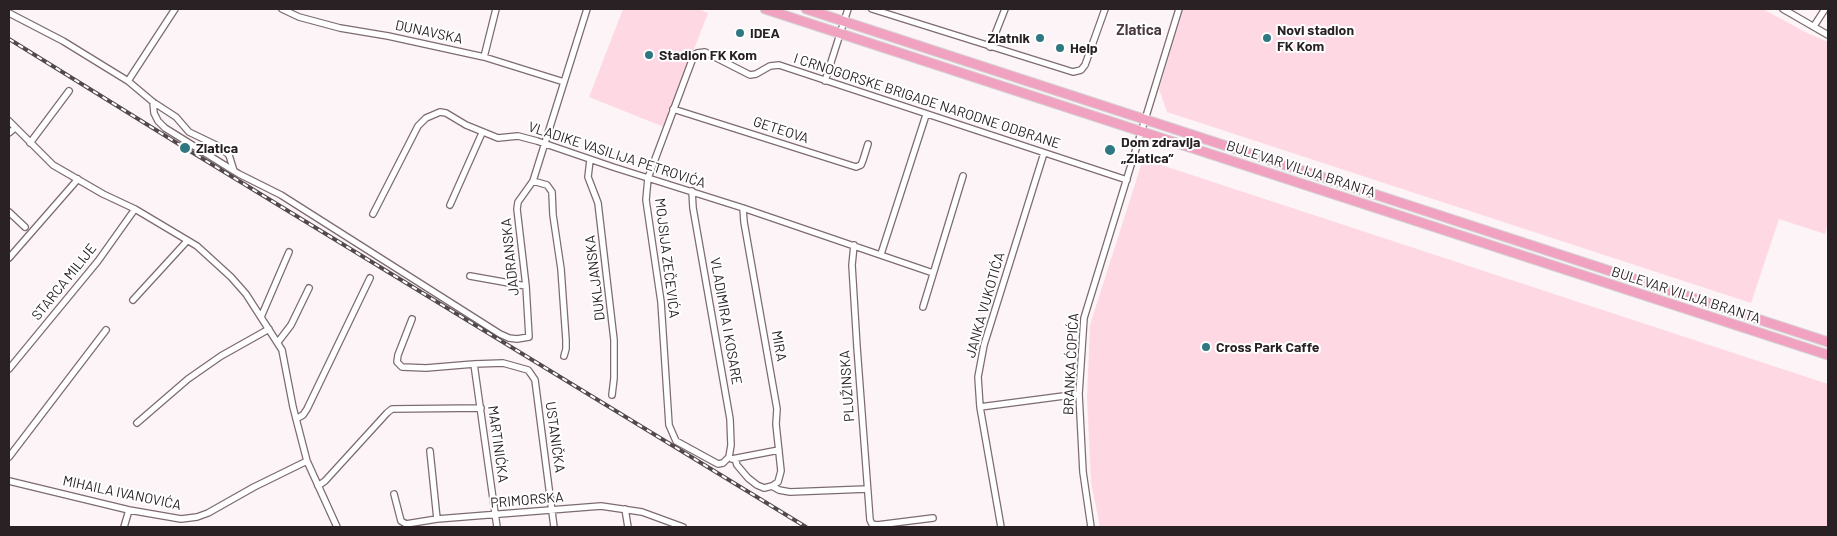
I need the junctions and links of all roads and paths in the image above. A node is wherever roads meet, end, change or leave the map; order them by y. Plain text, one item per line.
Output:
1 (175, 9) edge
2 (282, 9) edge
3 (301, 9) edge
4 (496, 9) edge
5 (587, 9) edge
6 (765, 9) edge
7 (806, 9) edge
8 (848, 9) edge
9 (872, 9) edge
10 (1005, 9) edge
11 (1105, 9) edge
12 (1179, 9) edge
13 (1784, 9) edge
14 (1825, 9) edge
15 (9, 13) edge
16 (299, 17) junction
17 (844, 21) junction
18 (1814, 26) junction
19 (840, 33) junction
20 (1828, 35) edge
21 (990, 47) junction
22 (694, 55) joint
23 (484, 57) junction
24 (128, 81) junction
25 (824, 81) junction
26 (564, 82) junction
27 (69, 91) dead end
28 (153, 102) junction
29 (673, 109) junction
30 (926, 115) junction
31 (1145, 120) junction
32 (9, 121) edge
33 (14, 128) junction
34 (482, 132) junction
35 (1141, 132) junction
36 (9, 133) edge
37 (30, 143) junction
38 (544, 144) junction
39 (868, 144) dead end
40 (1044, 153) junction
41 (590, 160) junction
42 (234, 171) junction
43 (963, 176) dead end
44 (648, 178) junction
45 (78, 179) junction
46 (1127, 180) junction
47 (533, 181) junction
48 (692, 191) junction
49 (450, 206) dead end
50 (744, 208) junction
51 (135, 209) junction
52 (9, 212) edge
53 (373, 214) dead end
54 (25, 227) dead end
55 (188, 241) junction
56 (854, 245) junction
57 (289, 252) dead end
58 (881, 254) junction
59 (9, 258) edge
60 (933, 273) junction
61 (470, 276) dead end
62 (370, 278) dead end
63 (526, 286) junction
64 (310, 288) dead end
65 (134, 300) dead end
66 (923, 307) dead end
67 (261, 317) junction
68 (412, 319) dead end
69 (269, 329) junction
70 (106, 330) dead end
71 (278, 342) junction
72 (1828, 342) edge
73 (1828, 355) edge
74 (564, 356) dead end
75 (474, 364) junction
76 (9, 369) edge
77 (1079, 394) junction
78 (612, 395) dead end
79 (980, 406) junction
80 (480, 408) junction
81 (296, 419) junction
82 (137, 423) dead end
83 (430, 450) dead end
84 (779, 450) junction
85 (9, 457) edge
86 (729, 457) junction
87 (735, 459) junction
88 (307, 461) junction
89 (9, 481) edge
90 (318, 486) junction
91 (772, 486) junction
92 (866, 489) junction
93 (394, 494) dead end
94 (625, 509) junction
95 (129, 510) junction
96 (552, 510) junction
97 (496, 516) junction
98 (933, 518) dead end
99 (437, 519) junction
100 (124, 527) edge
101 (337, 527) edge
102 (497, 527) edge
103 (554, 527) edge
104 (628, 527) edge
105 (683, 527) edge
106 (1001, 527) edge
107 (1091, 527) edge

1 - 24 street
2 - 16 street, DUNAVSKA
3 - 16 street
4 - 23 street
5 - 26 street, JADRANSKA
6 - 19 main road, BULEVAR VILIJA BRANTA
7 - 17 main road, BULEVAR VILIJA BRANTA
8 - 17 street
9 - 21 street
10 - 21 street
11 - 21 street
12 - 31 street, BRANKA ĆOPIĆA
13 - 18 street
14 - 18 street
15 - 24 street
16 - 23 street, DUNAVSKA
17 - 19 street
17 - 31 main road, BULEVAR VILIJA BRANTA
18 - 20 street
19 - 25 street
19 - 35 main road, BULEVAR VILIJA BRANTA
22 - 25 street, I CRNOGORSKE BRIGADE NARODNE ODBRANE
22 - 29 street, MOJSIJA ZEČEVIĆA
23 - 26 street, DUNAVSKA
24 - 28 street
25 - 30 street, I CRNOGORSKE BRIGADE NARODNE ODBRANE
26 - 38 street, JADRANSKA
27 - 37 street
28 - 42 street
28 - 42 street
29 - 39 street, GETEOVA
29 - 44 street, MOJSIJA ZEČEVIĆA
30 - 40 street, I CRNOGORSKE BRIGADE NARODNE ODBRANE
30 - 58 street
31 - 35 street, BRANKA ĆOPIĆA
31 - 72 main road, BULEVAR VILIJA BRANTA
32 - 33 street
33 - 36 street
33 - 37 street
34 - 38 street, VLADIKE VASILIJA PETROVIĆA
34 - 49 street
34 - 53 street, VLADIKE VASILIJA PETROVIĆA
35 - 46 street, BRANKA ĆOPIĆA
35 - 73 main road, BULEVAR VILIJA BRANTA
37 - 45 street
38 - 41 street, VLADIKE VASILIJA PETROVIĆA
38 - 47 street, JADRANSKA
40 - 46 street, I CRNOGORSKE BRIGADE NARODNE ODBRANE
40 - 79 street, JANKA VUKOTIĆA
41 - 44 street, VLADIKE VASILIJA PETROVIĆA
41 - 78 street, DUKLJANSKA
42 - 63 street, JADRANSKA
43 - 60 street
44 - 48 street, VLADIKE VASILIJA PETROVIĆA
44 - 86 street, MOJSIJA ZEČEVIĆA
45 - 51 street
45 - 59 street
46 - 77 street, BRANKA ĆOPIĆA
47 - 63 street, JADRANSKA
47 - 74 street
48 - 50 street, VLADIKE VASILIJA PETROVIĆA
48 - 86 street, VLADIMIRA I KOSARE
50 - 56 street, VLADIKE VASILIJA PETROVIĆA
50 - 84 street, MIRA
51 - 55 street
51 - 76 street, STARCA MILIJE
52 - 54 street
55 - 65 street
55 - 67 street
56 - 58 street, VLADIKE VASILIJA PETROVIĆA
56 - 92 street, PLUŽINSKA
57 - 67 street
58 - 60 street, VLADIKE VASILIJA PETROVIĆA
60 - 66 street
61 - 63 street
62 - 81 street
64 - 71 street
67 - 69 street
68 - 75 street
69 - 71 street
69 - 82 street
70 - 85 street
71 - 81 street
75 - 80 street, MARTINIĆKA
75 - 96 street, USTANIČKA
77 - 79 street
77 - 107 street, BRANKA ĆOPIĆA
79 - 106 street, JANKA VUKOTIĆA
80 - 90 street
80 - 97 street, MARTINIĆKA
81 - 88 street
83 - 99 street
84 - 87 street
84 - 91 street, MIRA
86 - 87 street
87 - 91 street
88 - 90 street
88 - 95 street, MIHAILA IVANOVIĆA
89 - 95 street, MIHAILA IVANOVIĆA
90 - 101 street
91 - 92 street
92 - 98 street, PLUŽINSKA
93 - 99 street, PRIMORSKA
94 - 96 street, PRIMORSKA
94 - 104 street
94 - 105 street, PRIMORSKA
95 - 100 street
96 - 97 street, PRIMORSKA
96 - 103 street, USTANIČKA
97 - 99 street, PRIMORSKA
97 - 102 street, MARTINIĆKA

